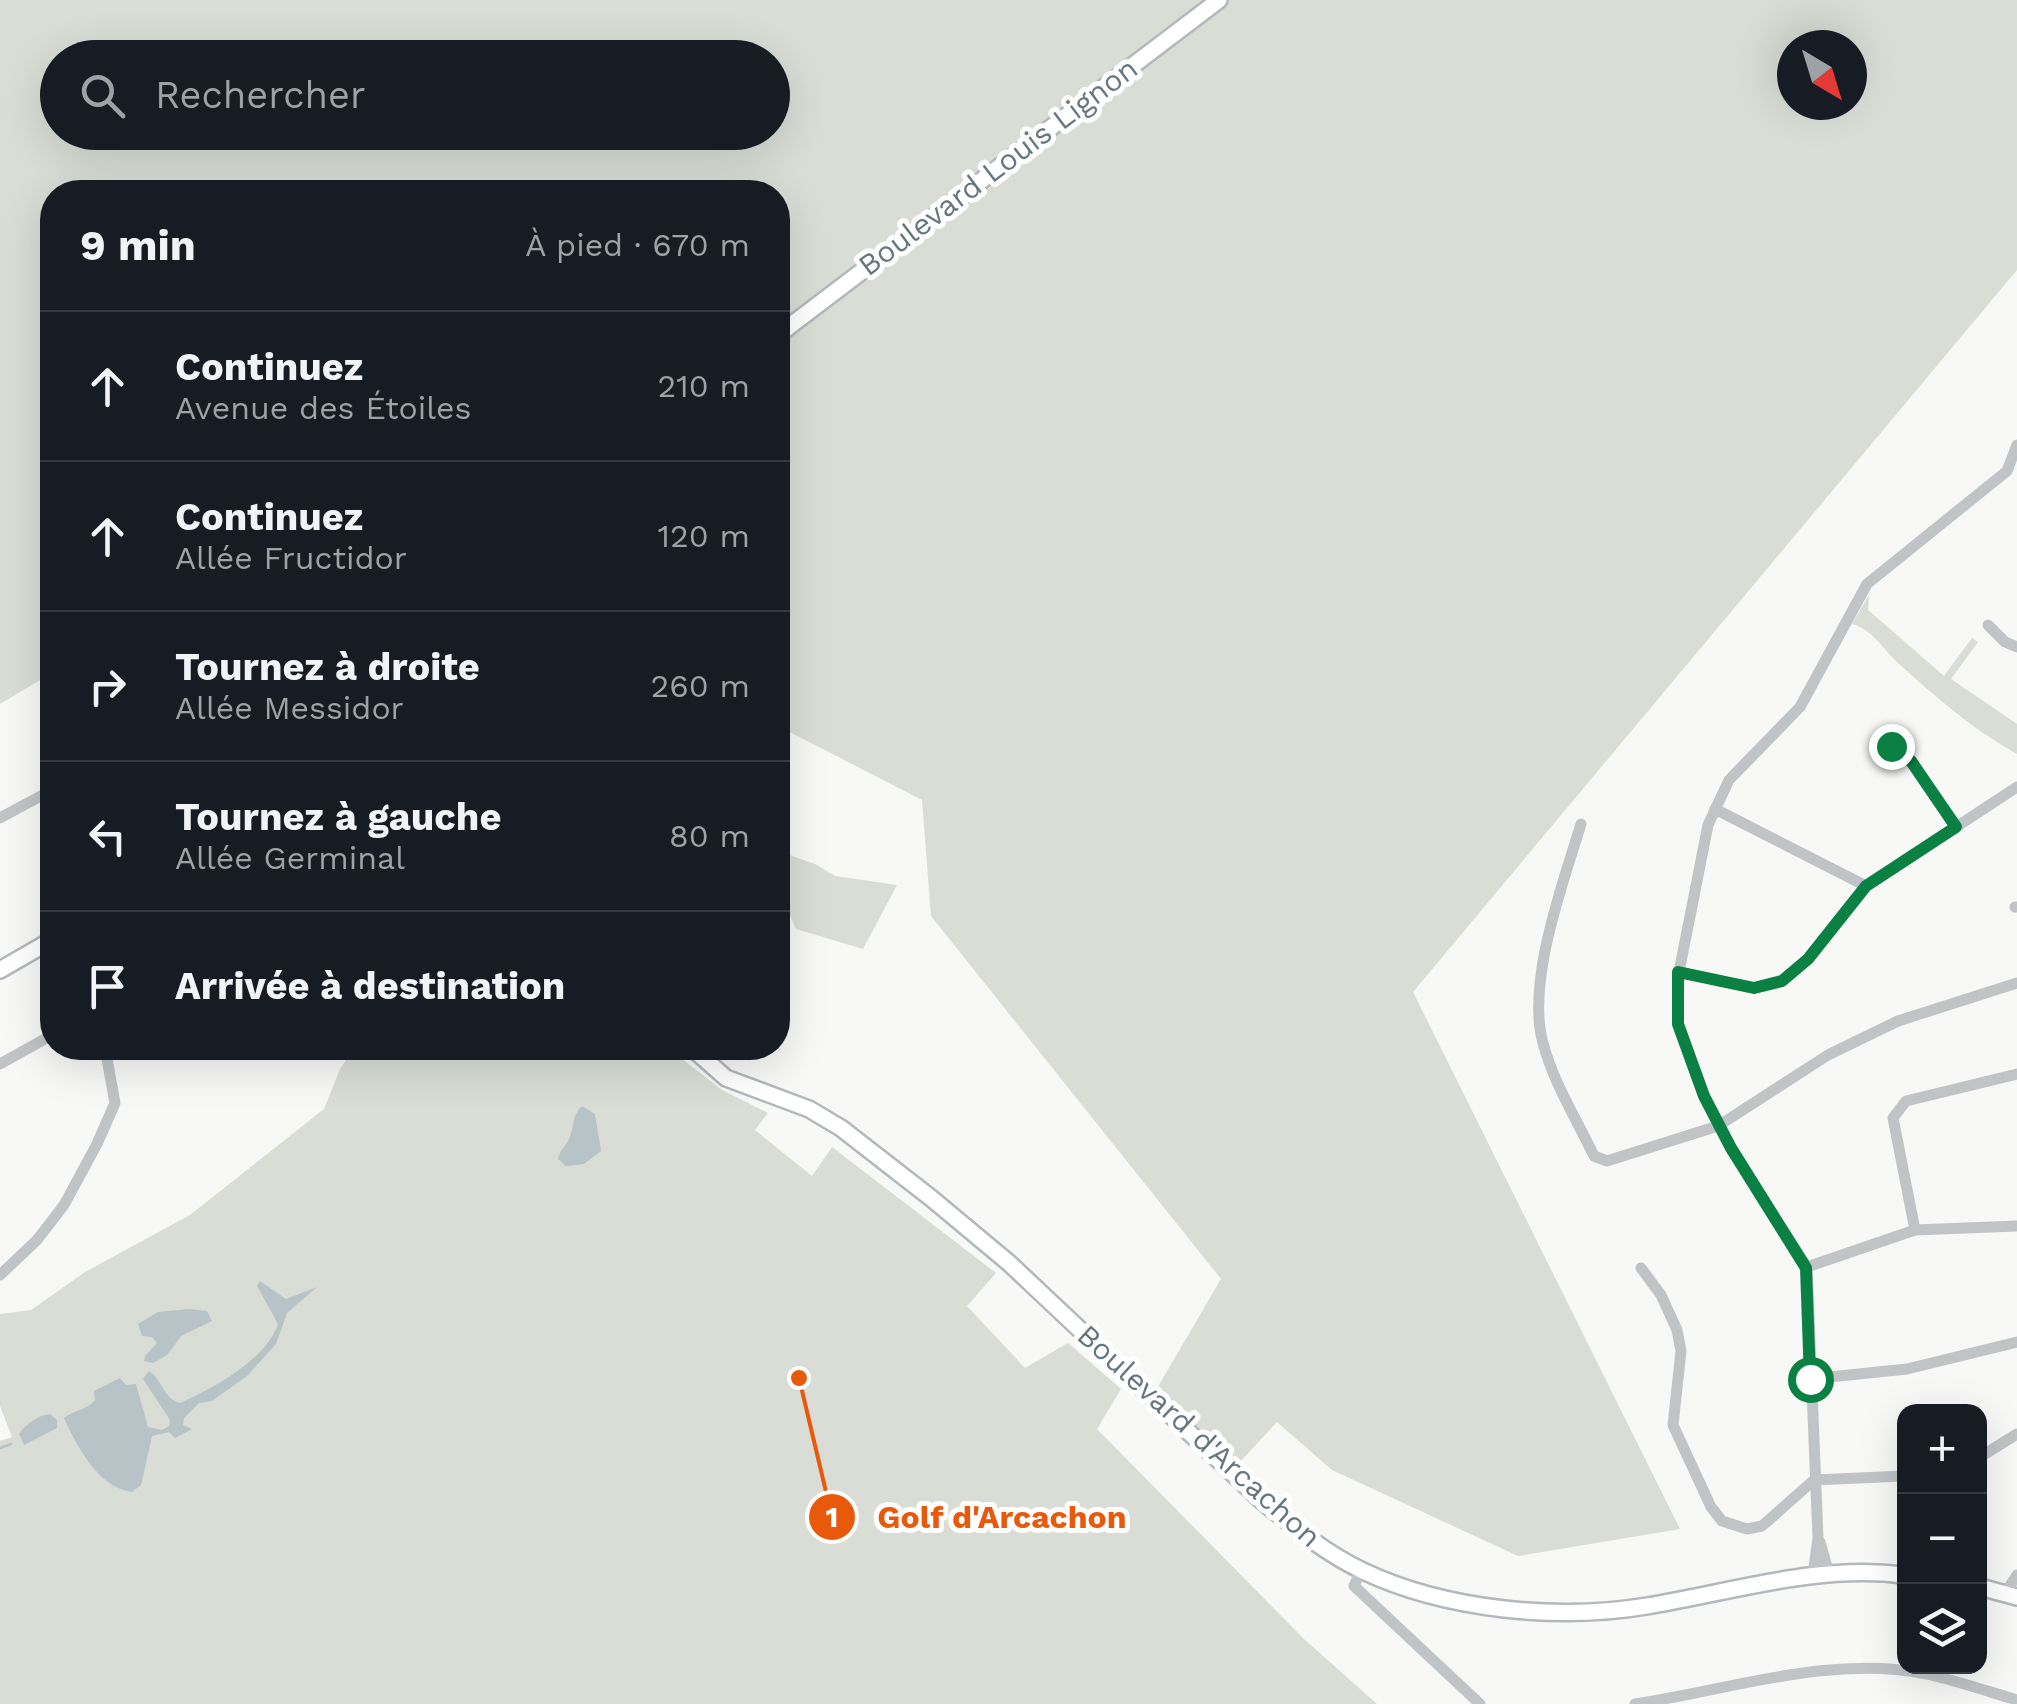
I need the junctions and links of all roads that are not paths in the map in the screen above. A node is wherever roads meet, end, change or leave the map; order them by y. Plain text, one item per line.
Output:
1 (1219, 0) edge
2 (790, 325) edge
3 (2017, 445) edge
4 (2007, 470) junction
5 (2017, 482) edge
6 (1988, 624) dead end
7 (2017, 647) edge
8 (1891, 746) dead end
9 (2017, 787) edge
10 (40, 796) edge
11 (1715, 809) junction
12 (0, 818) edge
13 (1581, 824) dead end
14 (1956, 827) junction
15 (1866, 886) junction
16 (40, 947) edge
17 (40, 957) edge
18 (0, 970) edge
19 (1678, 972) junction
20 (0, 979) edge
21 (2017, 984) edge
22 (40, 1041) edge
23 (108, 1060) edge
24 (706, 1060) edge
25 (0, 1064) edge
26 (2017, 1074) edge
27 (1718, 1126) junction
28 (2017, 1226) edge
29 (1916, 1230) junction
30 (1641, 1268) dead end
31 (1806, 1268) junction
32 (0, 1275) edge
33 (2017, 1342) edge
34 (1810, 1379) junction
35 (2017, 1434) edge
36 (1987, 1452) edge
37 (1897, 1476) edge
38 (1814, 1480) junction
39 (1361, 1570) junction
40 (1821, 1574) junction
41 (1897, 1575) edge
42 (2017, 1576) edge
43 (2011, 1595) edge
44 (2017, 1700) edge
45 (1480, 1704) edge
46 (1635, 1704) edge

1 - 2 main road, Boulevard Louis Lignon
3 - 4 street
4 - 5 street
4 - 11 street
6 - 7 street
8 - 14 street
9 - 14 street
10 - 12 street
11 - 15 street
11 - 19 street
13 - 27 street
14 - 15 street
15 - 19 street
16 - 18 main road
17 - 20 main road
19 - 27 street
21 - 27 street
22 - 25 street
23 - 32 street
24 - 39 main road, Boulevard d'Arcachon
26 - 29 street
27 - 31 street
28 - 29 street
29 - 31 street
30 - 38 street
31 - 34 street
33 - 34 street
34 - 38 street
35 - 36 street
37 - 38 street
38 - 40 street
39 - 40 main road, Boulevard d'Arcachon
39 - 45 street
40 - 41 main road, Boulevard d'Arcachon
42 - 43 street
44 - 46 street

